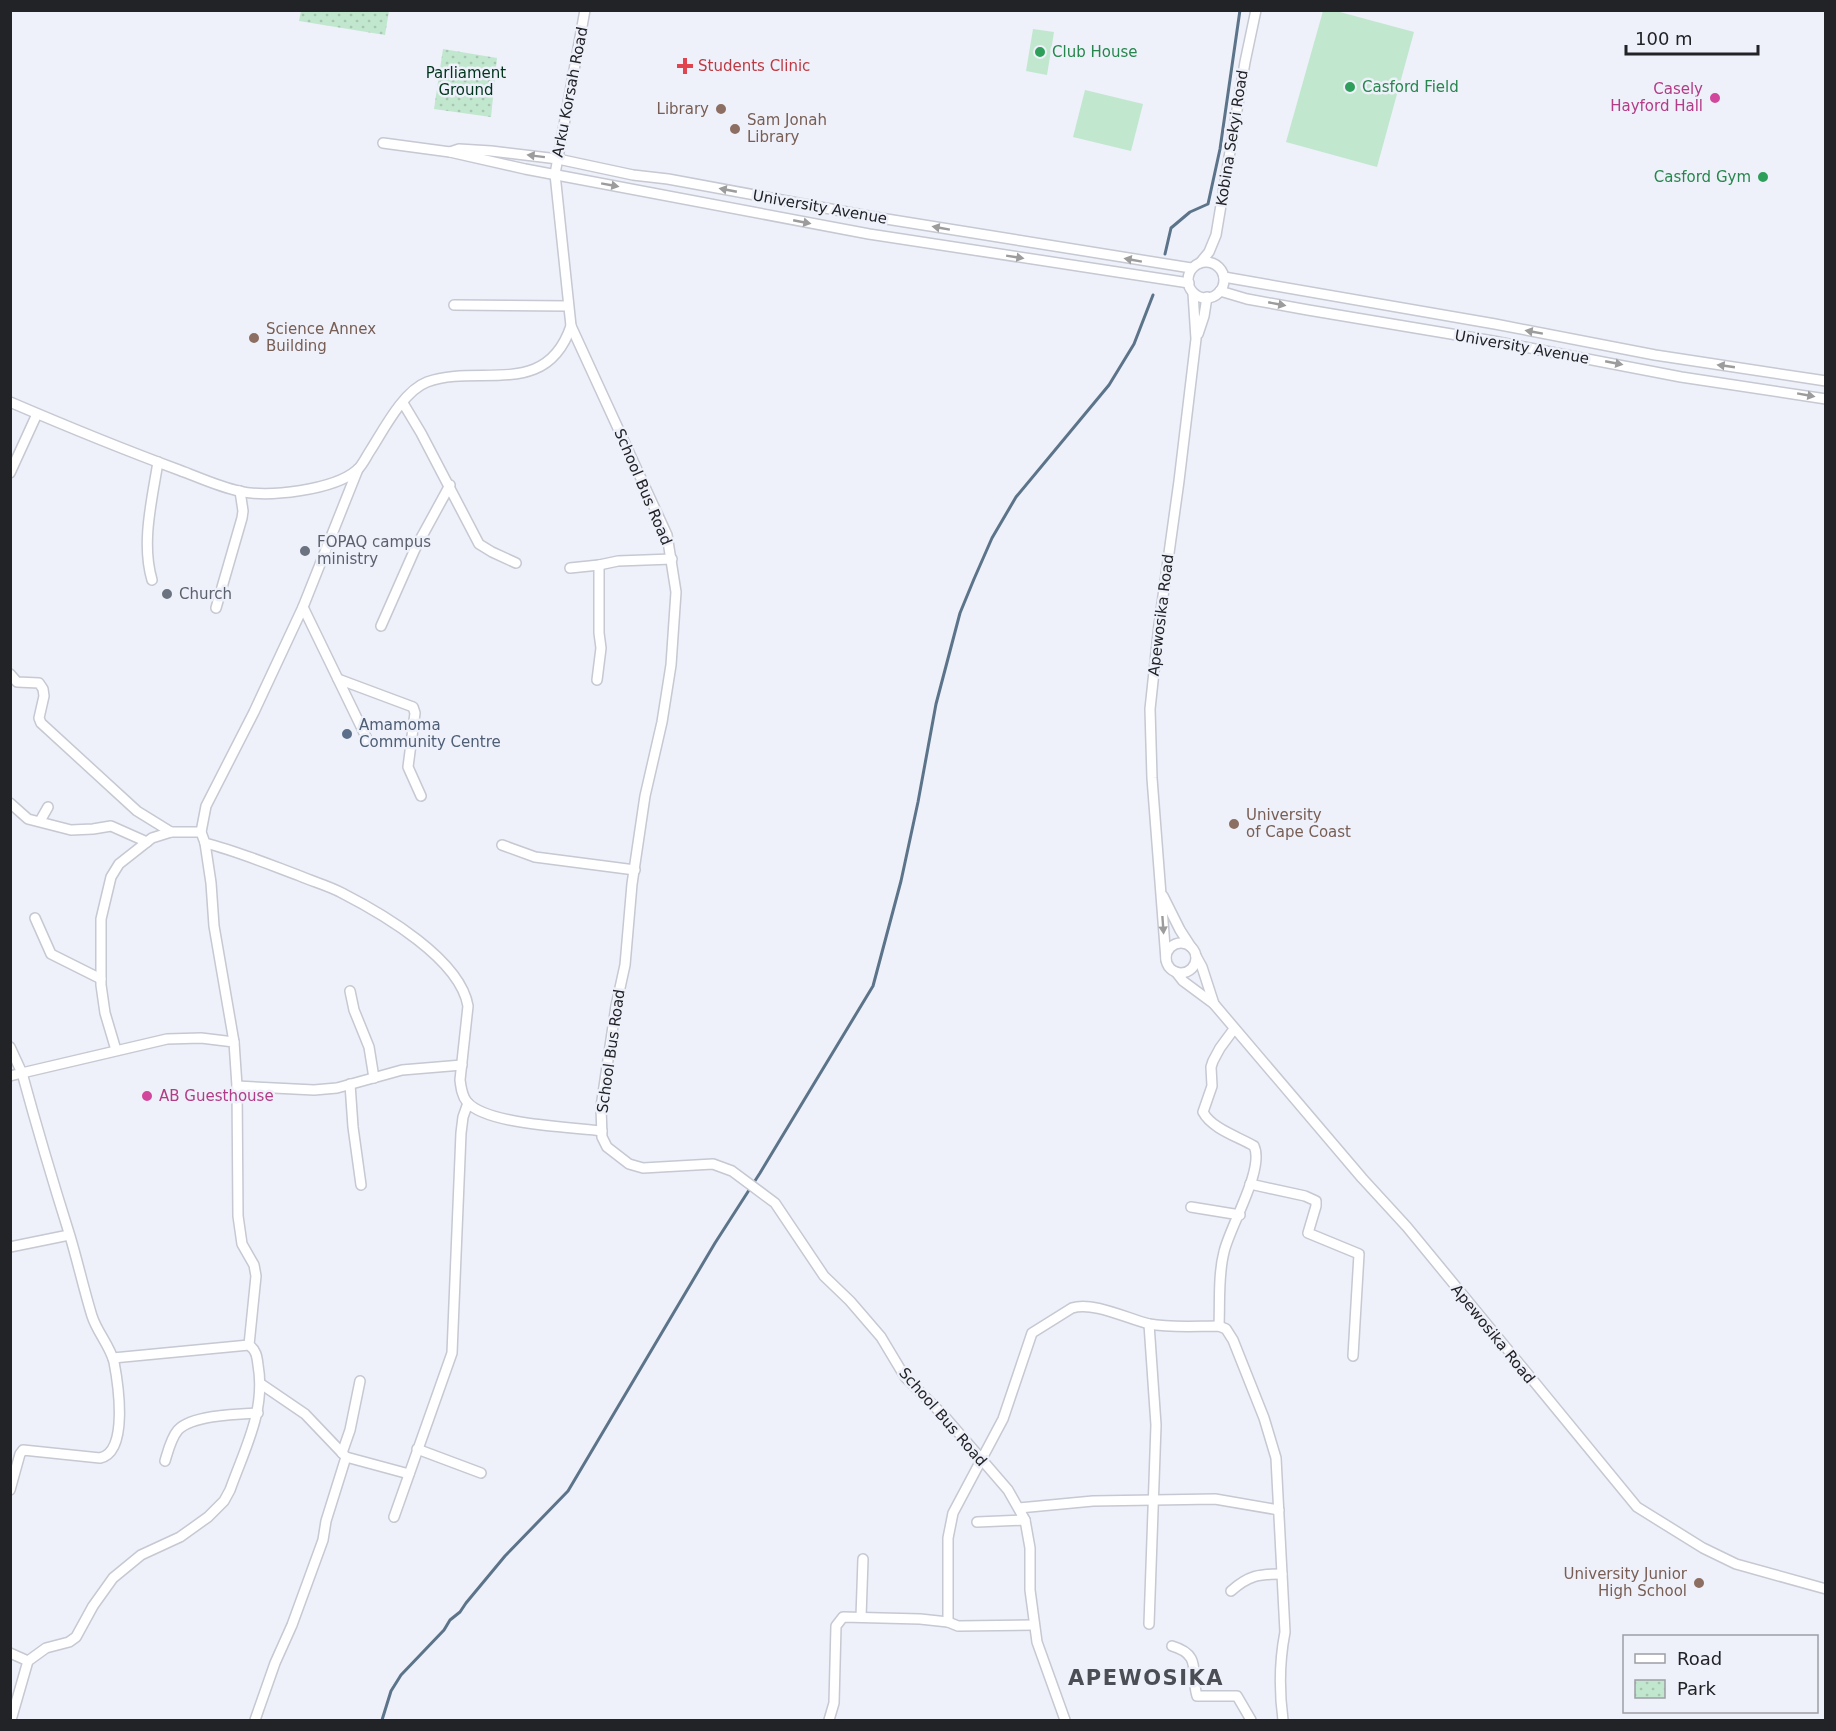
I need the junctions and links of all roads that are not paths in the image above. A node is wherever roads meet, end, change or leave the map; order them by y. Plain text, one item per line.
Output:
1 (585, 10) edge
2 (1256, 10) edge
3 (383, 143) dead end
4 (450, 152) junction
5 (558, 159) junction
6 (555, 174) junction
7 (1216, 235) junction
8 (1200, 263) junction
9 (1215, 265) junction
10 (1191, 268) junction
11 (1224, 277) junction
12 (1191, 288) junction
13 (1220, 291) junction
14 (1207, 297) junction
15 (454, 305) dead end
16 (568, 306) junction
17 (571, 326) junction
18 (1196, 339) junction
19 (1826, 381) edge
20 (1826, 399) edge
21 (10, 402) edge
22 (403, 403) junction
23 (37, 414) junction
24 (158, 462) junction
25 (358, 469) junction
26 (10, 473) edge
27 (450, 485) junction
28 (240, 491) junction
29 (672, 559) junction
30 (516, 563) dead end
31 (599, 565) junction
32 (570, 567) dead end
33 (152, 580) dead end
34 (303, 607) junction
35 (216, 609) dead end
36 (381, 626) dead end
37 (10, 674) edge
38 (338, 679) junction
39 (597, 680) dead end
40 (368, 741) dead end
41 (421, 796) dead end
42 (10, 803) edge
43 (48, 807) dead end
44 (39, 821) junction
45 (171, 832) junction
46 (201, 832) junction
47 (147, 842) junction
48 (205, 843) junction
49 (502, 845) dead end
50 (635, 870) junction
51 (1161, 891) junction
52 (35, 918) dead end
53 (1194, 951) junction
54 (1166, 960) junction
55 (1176, 972) junction
56 (101, 980) junction
57 (350, 991) dead end
58 (1214, 1004) junction
59 (1234, 1029) junction
60 (234, 1042) junction
61 (10, 1047) edge
62 (116, 1050) junction
63 (462, 1065) junction
64 (22, 1073) junction
65 (10, 1076) edge
66 (374, 1078) junction
67 (350, 1084) junction
68 (237, 1086) junction
69 (468, 1103) junction
70 (602, 1131) junction
71 (1250, 1184) junction
72 (361, 1185) dead end
73 (1191, 1207) dead end
74 (1240, 1215) junction
75 (69, 1235) junction
76 (10, 1247) edge
77 (1149, 1324) junction
78 (1219, 1326) junction
79 (249, 1345) junction
80 (1353, 1356) dead end
81 (113, 1358) junction
82 (360, 1381) dead end
83 (261, 1384) junction
84 (258, 1413) junction
85 (417, 1449) junction
86 (344, 1455) junction
87 (980, 1460) junction
88 (165, 1461) dead end
89 (481, 1473) dead end
90 (409, 1474) junction
91 (10, 1490) edge
92 (1152, 1499) junction
93 (1019, 1508) junction
94 (1279, 1510) junction
95 (394, 1517) dead end
96 (1025, 1520) junction
97 (977, 1522) dead end
98 (863, 1559) dead end
99 (1282, 1574) junction
100 (1826, 1589) edge
101 (1231, 1591) dead end
102 (861, 1617) junction
103 (948, 1622) junction
104 (1149, 1624) dead end
105 (1034, 1625) junction
106 (1172, 1646) dead end
107 (10, 1653) edge
108 (28, 1661) junction
109 (11, 1718) edge
110 (255, 1720) edge
111 (829, 1720) edge
112 (1065, 1720) edge
113 (1251, 1720) edge
114 (1283, 1720) edge

1 - 5 street, Arku Korsah Road
2 - 7 street, Kobina Sekyi Road
3 - 4 street, University Avenue
5 -> 4 street, University Avenue
4 - 6 street, University Avenue
5 - 6 street, Arku Korsah Road
10 -> 5 street, University Avenue
6 -> 12 street, University Avenue
6 - 16 street, Arku Korsah Road
7 - 8 street, Kobina Sekyi Road
7 - 9 street
8 - 9 street
8 - 10 street
9 - 11 street
10 - 12 street
11 - 13 street
19 -> 11 street, University Avenue
12 - 14 street
12 - 18 street
13 - 14 street
13 -> 20 street, University Avenue
14 - 18 street
15 - 16 street
16 - 17 street, School Bus Road
17 - 22 street
17 - 29 street, School Bus Road
18 - 51 street, Apewosika Road
21 - 23 street
22 - 25 street
22 - 27 street
23 - 24 street
23 - 26 street
24 - 28 street
24 - 33 street
25 - 28 street
25 - 34 street
27 - 30 street
27 - 36 street
28 - 35 street
29 - 31 street
29 - 50 street, School Bus Road
31 - 32 street
31 - 39 street
34 - 38 street
34 - 46 street
37 - 45 street
38 - 40 street
38 - 41 street
42 - 44 street
43 - 44 street
44 - 47 street
45 - 46 street
45 - 47 street
46 - 48 street
47 - 56 street
48 - 60 street
48 - 63 street
49 - 50 street
50 - 70 street, School Bus Road
51 - 53 street, Apewosika Road
51 -> 54 street, Apewosika Road
52 - 56 street
53 - 54 street
53 - 55 street
53 - 58 street, Apewosika Road
54 - 55 street
55 - 58 street, Apewosika Road
56 - 62 street
57 - 66 street
58 - 59 street, Apewosika Road
59 - 71 street
59 - 100 street, Apewosika Road
60 - 62 street
60 - 68 street
61 - 64 street
62 - 64 street
63 - 66 street
63 - 69 street
64 - 65 street
64 - 75 street
66 - 67 street
67 - 68 street
67 - 72 street
68 - 79 street
69 - 70 street
69 - 85 street
70 - 87 street, School Bus Road
71 - 74 street
71 - 80 street
73 - 74 street
74 - 78 street
75 - 76 street
75 - 81 street
77 - 78 street
77 - 87 street
77 - 92 street
78 - 94 street
79 - 81 street
79 - 83 street
81 - 91 street
82 - 86 street
83 - 84 street
83 - 86 street
84 - 88 street
84 - 108 street
85 - 89 street
85 - 90 street
86 - 90 street
86 - 110 street
87 - 93 street, School Bus Road
87 - 103 street
90 - 95 street
92 - 93 street
92 - 94 street
92 - 104 street
93 - 96 street, School Bus Road
94 - 99 street
96 - 97 street
96 - 105 street, School Bus Road
98 - 102 street
99 - 101 street
99 - 114 street
102 - 103 street
102 - 111 street
103 - 105 street
105 - 112 street, School Bus Road
106 - 113 street
107 - 108 street
108 - 109 street

